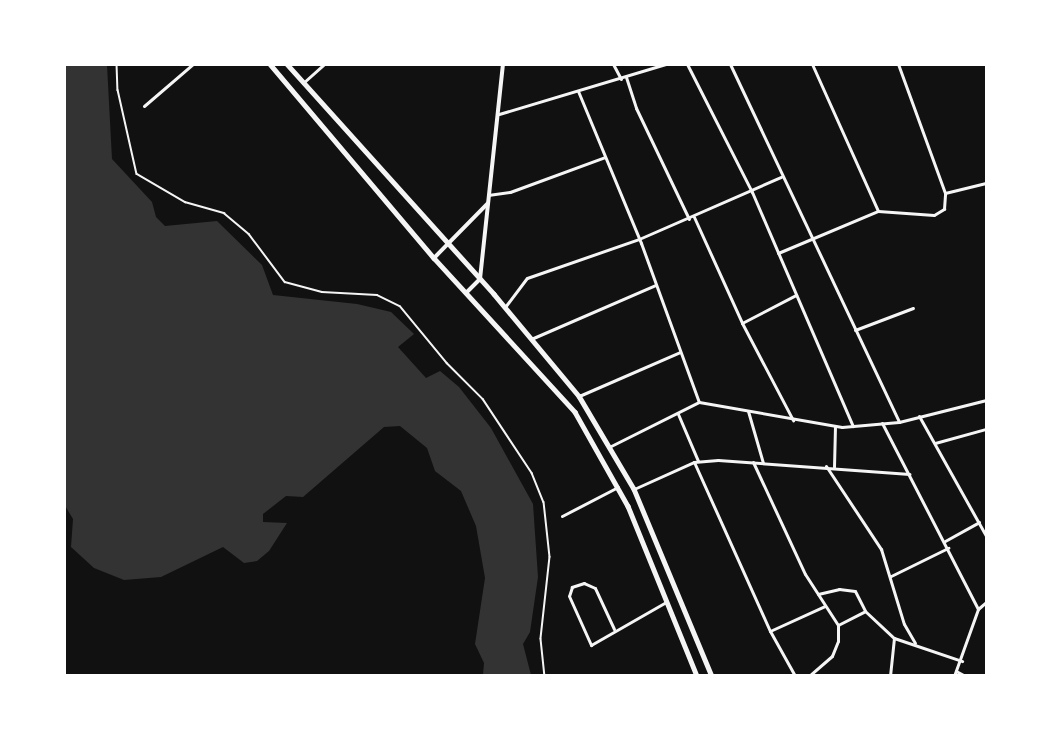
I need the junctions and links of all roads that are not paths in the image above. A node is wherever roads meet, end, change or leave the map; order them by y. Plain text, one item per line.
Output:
1 (193, 64) edge
2 (270, 64) edge
3 (287, 64) edge
4 (324, 64) edge
5 (503, 64) edge
6 (613, 64) edge
7 (666, 64) edge
8 (687, 64) edge
9 (730, 64) edge
10 (812, 64) edge
11 (898, 64) edge
12 (626, 77) junction
13 (621, 79) junction
14 (302, 84) junction
15 (578, 91) junction
16 (144, 106) dead end
17 (499, 114) junction
18 (605, 157) junction
19 (781, 177) junction
20 (987, 183) edge
21 (752, 192) junction
22 (945, 193) junction
23 (488, 195) junction
24 (489, 203) junction
25 (878, 211) junction
26 (694, 216) junction
27 (688, 219) junction
28 (810, 238) junction
29 (639, 239) junction
30 (449, 245) junction
31 (778, 253) junction
32 (434, 258) junction
33 (480, 279) junction
34 (656, 285) junction
35 (467, 292) junction
36 (796, 295) junction
37 (505, 306) junction
38 (913, 308) dead end
39 (742, 323) junction
40 (855, 330) junction
41 (531, 339) junction
42 (680, 352) junction
43 (579, 396) junction
44 (987, 400) edge
45 (699, 402) junction
46 (748, 411) junction
47 (678, 414) junction
48 (920, 416) junction
49 (793, 420) junction
50 (899, 422) junction
51 (882, 423) junction
52 (835, 426) junction
53 (853, 426) junction
54 (987, 429) edge
55 (935, 443) junction
56 (611, 446) junction
57 (696, 461) junction
58 (753, 462) junction
59 (763, 463) junction
60 (826, 466) junction
61 (834, 467) junction
62 (909, 474) junction
63 (618, 487) junction
64 (634, 489) junction
65 (562, 516) dead end
66 (979, 522) junction
67 (987, 536) edge
68 (945, 542) junction
69 (948, 548) junction
70 (891, 576) junction
71 (818, 594) junction
72 (666, 602) junction
73 (987, 602) edge
74 (825, 606) junction
75 (978, 609) junction
76 (865, 611) junction
77 (838, 625) junction
78 (614, 629) junction
79 (770, 631) junction
80 (894, 638) junction
81 (915, 643) junction
82 (962, 661) junction
83 (955, 673) edge
84 (697, 675) edge
85 (712, 675) edge
86 (795, 675) edge
87 (809, 675) edge
88 (890, 675) edge
89 (965, 675) edge

1 - 16 street
2 - 32 highway
3 - 14 highway
4 - 14 street
5 - 17 main road
6 - 13 street
7 - 12 street
8 - 21 street
9 - 19 street
10 - 25 street
11 - 22 street
12 - 13 street
12 - 27 street
13 - 15 street
14 - 30 highway
15 - 17 street
15 - 18 street
17 - 23 main road
18 - 23 street
18 - 29 street
19 - 21 street
19 - 28 street
20 - 22 street
21 - 26 street
21 - 31 street
22 - 25 street
23 - 24 main road
24 - 30 main road
24 - 33 main road
25 - 28 street
26 - 27 street
26 - 39 street
27 - 29 street
28 - 31 street
28 - 40 street
29 - 34 street
29 - 37 street
30 - 32 main road
30 - 33 highway
31 - 36 street
32 - 35 highway
33 - 35 main road
33 - 37 highway
34 - 41 street
34 - 42 street
35 - 63 highway
36 - 39 street
36 - 53 street
37 - 41 highway
38 - 40 street
39 - 49 street
40 - 50 street
41 - 43 highway
42 - 43 street
42 - 45 street
43 - 56 highway
44 - 48 street
45 - 46 street
45 - 47 street
46 - 49 street
46 - 59 street
47 - 56 street
47 - 57 street
48 - 50 street
48 - 55 street
49 - 52 street
50 - 51 street
51 - 53 street
51 - 62 street
52 - 53 street
52 - 61 street
54 - 55 street
55 - 66 street
56 - 64 highway
57 - 58 street
57 - 64 street
57 - 79 street
58 - 59 street
58 - 71 street
59 - 60 street
60 - 61 street
60 - 70 street
61 - 62 street
62 - 68 street
63 - 65 street
63 - 72 highway
64 - 85 highway
66 - 67 street
66 - 68 street
68 - 69 street
69 - 70 street
69 - 75 street
70 - 81 street
71 - 74 street
71 - 76 street
72 - 78 street
72 - 84 highway
73 - 75 street
74 - 77 street
74 - 79 street
75 - 82 street
76 - 77 street
76 - 80 street
77 - 87 street
78 - 78 street
79 - 86 street
80 - 81 street
80 - 88 street
81 - 82 street
82 - 83 street
83 - 89 street

